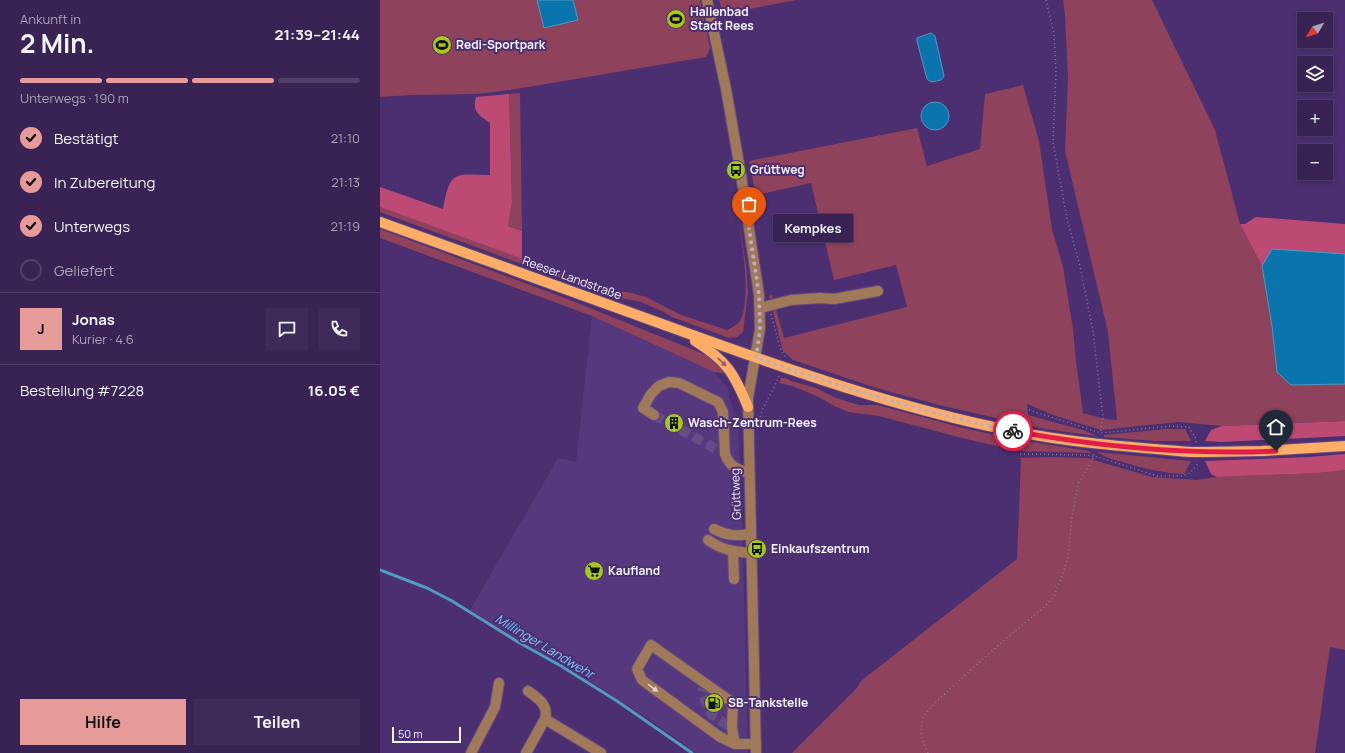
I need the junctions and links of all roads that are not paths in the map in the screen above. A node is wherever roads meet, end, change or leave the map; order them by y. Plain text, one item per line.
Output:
1 (707, 0) edge
2 (380, 222) edge
3 (878, 291) dead end
4 (760, 308) junction
5 (680, 331) junction
6 (756, 358) junction
7 (748, 407) junction
8 (654, 415) tunnel mouth
9 (1345, 446) edge
10 (749, 473) junction
11 (714, 529) dead end
12 (751, 534) junction
13 (708, 540) dead end
14 (733, 551) junction
15 (751, 553) junction
16 (734, 579) dead end
17 (499, 683) dead end
18 (528, 691) dead end
19 (545, 719) junction
20 (735, 744) junction
21 (756, 748) edge
22 (471, 753) edge
23 (526, 753) edge
24 (600, 753) edge

1 - 4 street, Grüttweg
2 - 5 main road, Reeser Landstraße
3 - 4 street
4 - 6 street, Grüttweg
5 - 6 main road, Reeser Landstraße
5 -> 7 main road
6 - 7 street, Grüttweg
6 - 9 main road, Reeser Landstraße, bridge
7 - 10 street, Grüttweg
8 - 10 street
10 - 12 street, Grüttweg
11 - 12 street
12 - 15 street, Grüttweg
13 - 14 street
14 - 15 street
14 - 16 street
15 - 21 street, Grüttweg
17 - 22 street
18 - 19 street
19 - 23 street
19 - 24 street
20 -> 20 street
20 - 21 street

